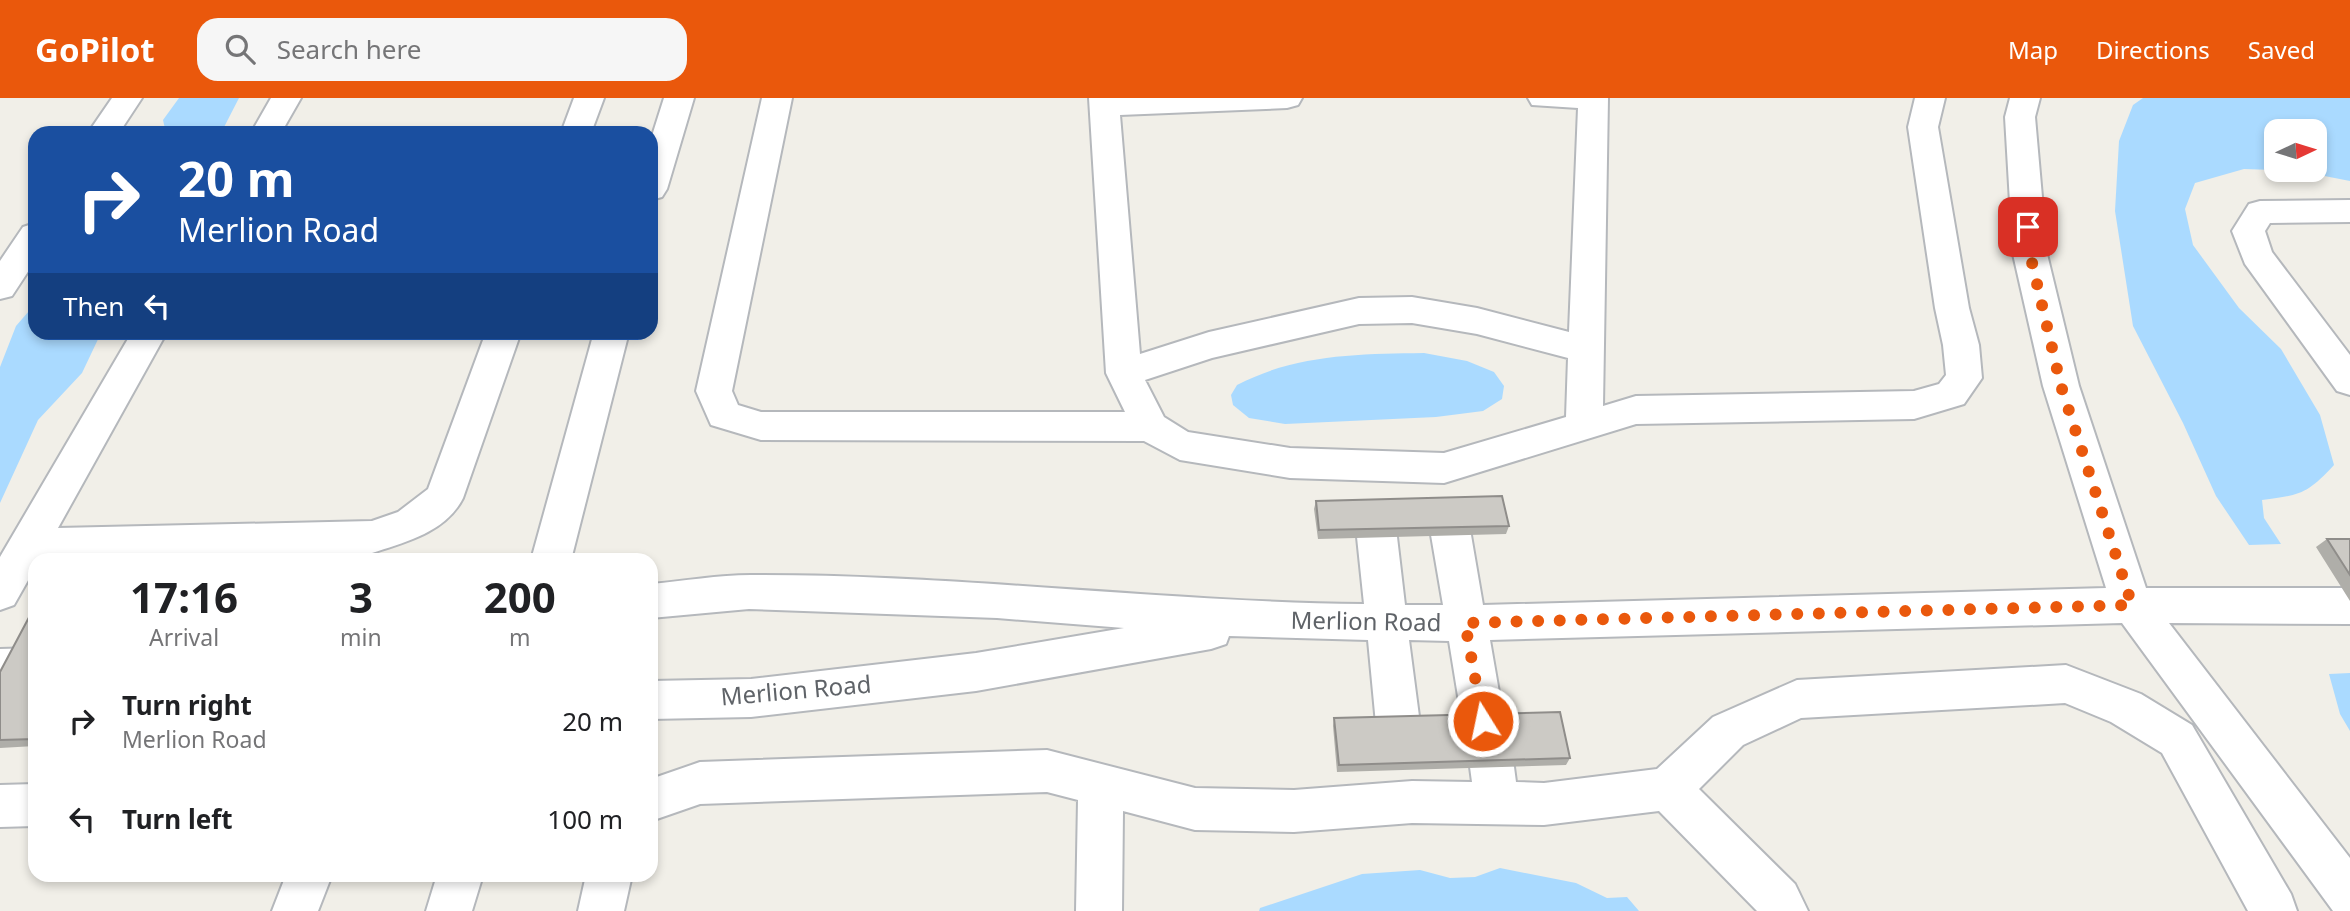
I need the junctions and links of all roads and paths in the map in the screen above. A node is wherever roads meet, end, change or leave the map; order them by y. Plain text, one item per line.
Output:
1 (127, 98) edge
2 (286, 98) edge
3 (589, 98) edge
4 (679, 98) edge
5 (777, 98) edge
6 (1287, 98) edge
7 (1543, 98) edge
8 (1930, 98) edge
9 (2025, 98) edge
10 (1593, 99) edge
11 (1104, 102) edge
12 (108, 126) edge
13 (270, 126) edge
14 (579, 126) edge
15 (658, 166) edge
16 (2350, 211) edge
17 (28, 245) edge
18 (0, 287) edge
19 (145, 340) edge
20 (501, 340) edge
21 (610, 340) edge
22 (1587, 350) junction
23 (1124, 373) junction
24 (2350, 381) edge
25 (1584, 426) junction
26 (1150, 427) junction
27 (1437, 467) junction
28 (1377, 537) edge
29 (27, 545) junction
30 (553, 553) edge
31 (0, 593) edge
32 (658, 600) edge
33 (2132, 605) junction
34 (2350, 606) edge
35 (1272, 621) junction
36 (1387, 622) junction
37 (1465, 623) junction
38 (28, 667) edge
39 (0, 668) edge
40 (658, 699) edge
41 (1483, 721) edge
42 (1398, 724) edge
43 (1101, 785) junction
44 (1668, 789) junction
45 (658, 798) edge
46 (28, 805) edge
47 (0, 806) edge
48 (306, 882) edge
49 (458, 882) edge
50 (607, 882) edge
51 (2350, 896) edge
52 (295, 911) edge
53 (449, 911) edge
54 (601, 911) edge
55 (1099, 911) edge
56 (1785, 911) edge
57 (2274, 911) edge

1 - 12 street
2 - 13 street
3 - 14 street
4 - 15 street
5 - 26 street
6 - 11 street
7 - 10 street
8 - 25 street
9 - 33 street
10 - 22 street
11 - 23 street
16 - 24 street
17 - 18 street
19 - 29 street
20 - 29 street
21 - 30 street
22 - 23 street
22 - 25 street
23 - 26 street
25 - 27 street
26 - 27 street
27 - 37 street
28 - 36 street
29 - 31 street
32 - 35 street, Merlion Road
33 - 34 street, Merlion Road
33 - 37 street, Merlion Road
33 - 51 street
35 - 36 street, Merlion Road
35 - 40 street, Merlion Road
36 - 37 street, Merlion Road
36 - 42 street
37 - 41 street
38 - 39 street
43 - 44 street
43 - 45 street
43 - 55 street
44 - 56 street
44 - 57 street
46 - 47 street
48 - 52 street
49 - 53 street
50 - 54 street

